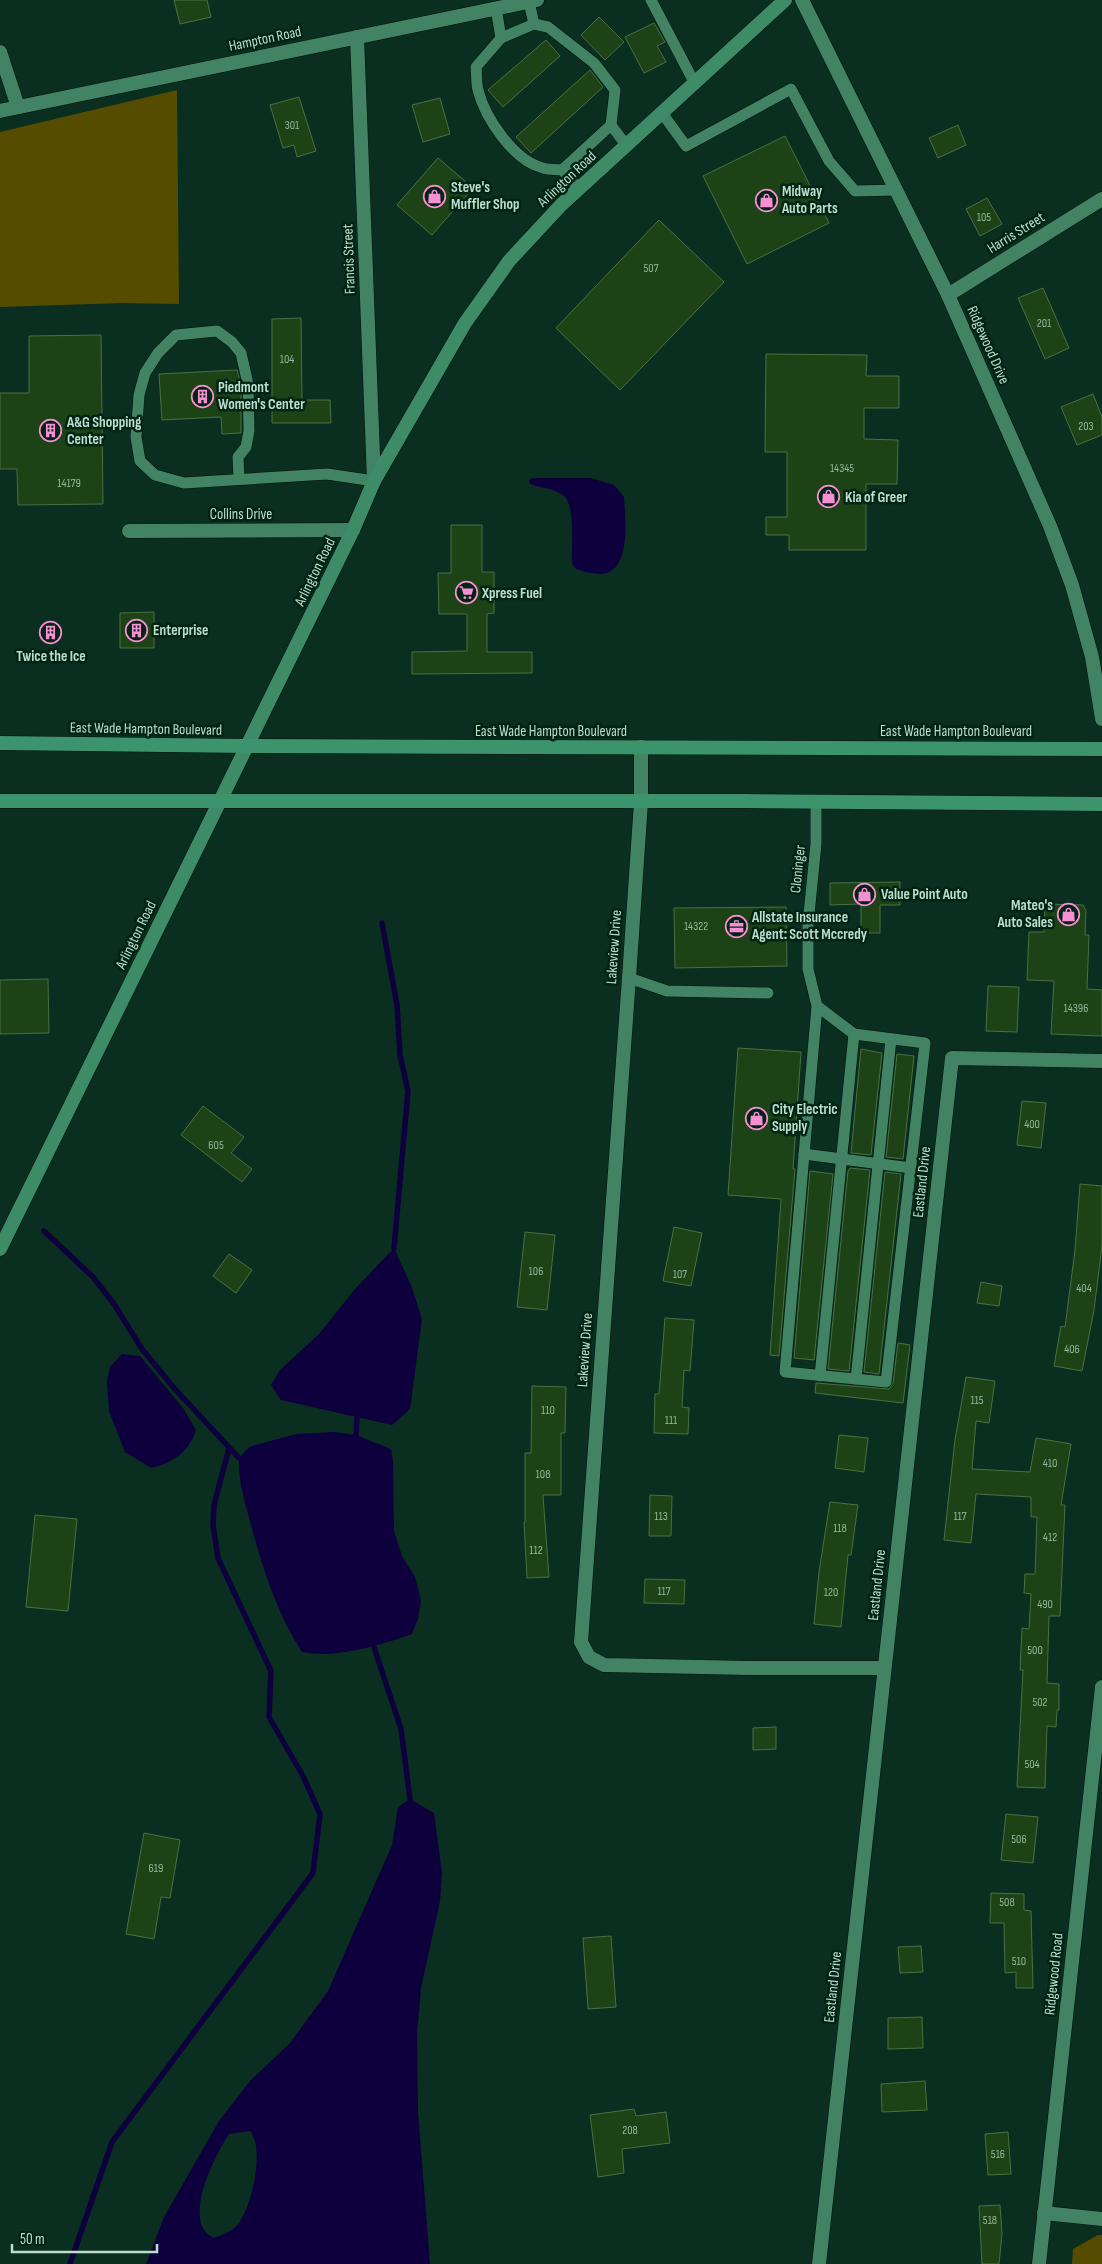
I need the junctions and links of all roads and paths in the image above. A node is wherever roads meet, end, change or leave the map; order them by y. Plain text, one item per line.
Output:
1 (651, 0) edge
2 (785, 0) edge
3 (802, 0) edge
4 (533, 1) edge
5 (496, 8) junction
6 (534, 24) junction
7 (357, 37) junction
8 (500, 38) junction
9 (0, 52) edge
10 (694, 82) junction
11 (18, 107) junction
12 (0, 111) edge
13 (662, 112) junction
14 (611, 125) junction
15 (626, 145) junction
16 (562, 170) junction
17 (579, 188) junction
18 (896, 190) junction
19 (1102, 199) edge
20 (948, 295) junction
21 (238, 478) junction
22 (374, 480) junction
23 (354, 530) junction
24 (129, 531) dead end
25 (1102, 718) edge
26 (0, 743) edge
27 (247, 746) junction
28 (641, 746) junction
29 (1102, 749) edge
30 (221, 800) junction
31 (0, 801) edge
32 (816, 801) junction
33 (641, 802) junction
34 (1102, 804) edge
35 (629, 978) junction
36 (768, 993) dead end
37 (817, 1006) junction
38 (854, 1034) junction
39 (891, 1039) junction
40 (1102, 1061) edge
41 (804, 1154) junction
42 (842, 1159) junction
43 (878, 1164) junction
44 (911, 1168) junction
45 (0, 1249) edge
46 (820, 1376) junction
47 (856, 1379) junction
48 (884, 1668) junction
49 (1102, 1687) edge
50 (1044, 2213) junction
51 (1102, 2219) edge
52 (819, 2264) edge
53 (1039, 2264) edge

1 - 10 lane
2 - 10 main road, Arlington Road
3 - 18 street, Ridgewood Drive
4 - 5 street, Hampton Road
4 - 6 lane
5 - 7 street, Hampton Road
5 - 8 lane
6 - 8 lane
6 - 14 lane
7 - 11 street, Hampton Road
7 - 22 street, Francis Street
8 - 16 lane
9 - 11 street
10 - 13 main road, Arlington Road
11 - 12 street, Hampton Road
13 - 15 main road, Arlington Road
13 - 18 lane
14 - 15 lane
14 - 16 lane
15 - 17 main road, Arlington Road
16 - 17 lane
17 - 22 main road, Arlington Road
18 - 20 street, Ridgewood Drive
19 - 20 street, Harris Street
20 - 25 street, Ridgewood Drive
21 - 21 lane
21 - 22 lane
22 - 23 main road, Arlington Road
23 - 24 street, Collins Drive
23 - 27 main road, Arlington Road
26 - 27 main road, East Wade Hampton Boulevard
27 - 28 main road, East Wade Hampton Boulevard
27 - 30 main road, Arlington Road
28 - 29 main road, East Wade Hampton Boulevard
28 - 33 street, Lakeview Drive
30 - 31 main road
30 - 33 main road
30 - 45 main road, Arlington Road
32 - 33 main road
32 - 34 main road
32 - 37 lane, Cloninger
33 - 35 street, Lakeview Drive
35 - 36 lane
35 - 48 street, Lakeview Drive
37 - 38 lane
37 - 41 lane, Cloninger
38 - 39 lane
38 - 42 lane
39 - 43 lane
39 - 44 lane
40 - 48 street, Eastland Drive
41 - 42 lane
41 - 46 lane, Cloninger
42 - 43 lane
42 - 46 lane
43 - 44 lane
43 - 47 lane
44 - 47 lane
46 - 47 lane
48 - 52 street, Eastland Drive
49 - 50 street, Ridgewood Road
50 - 51 street
50 - 53 street, Ridgewood Road

